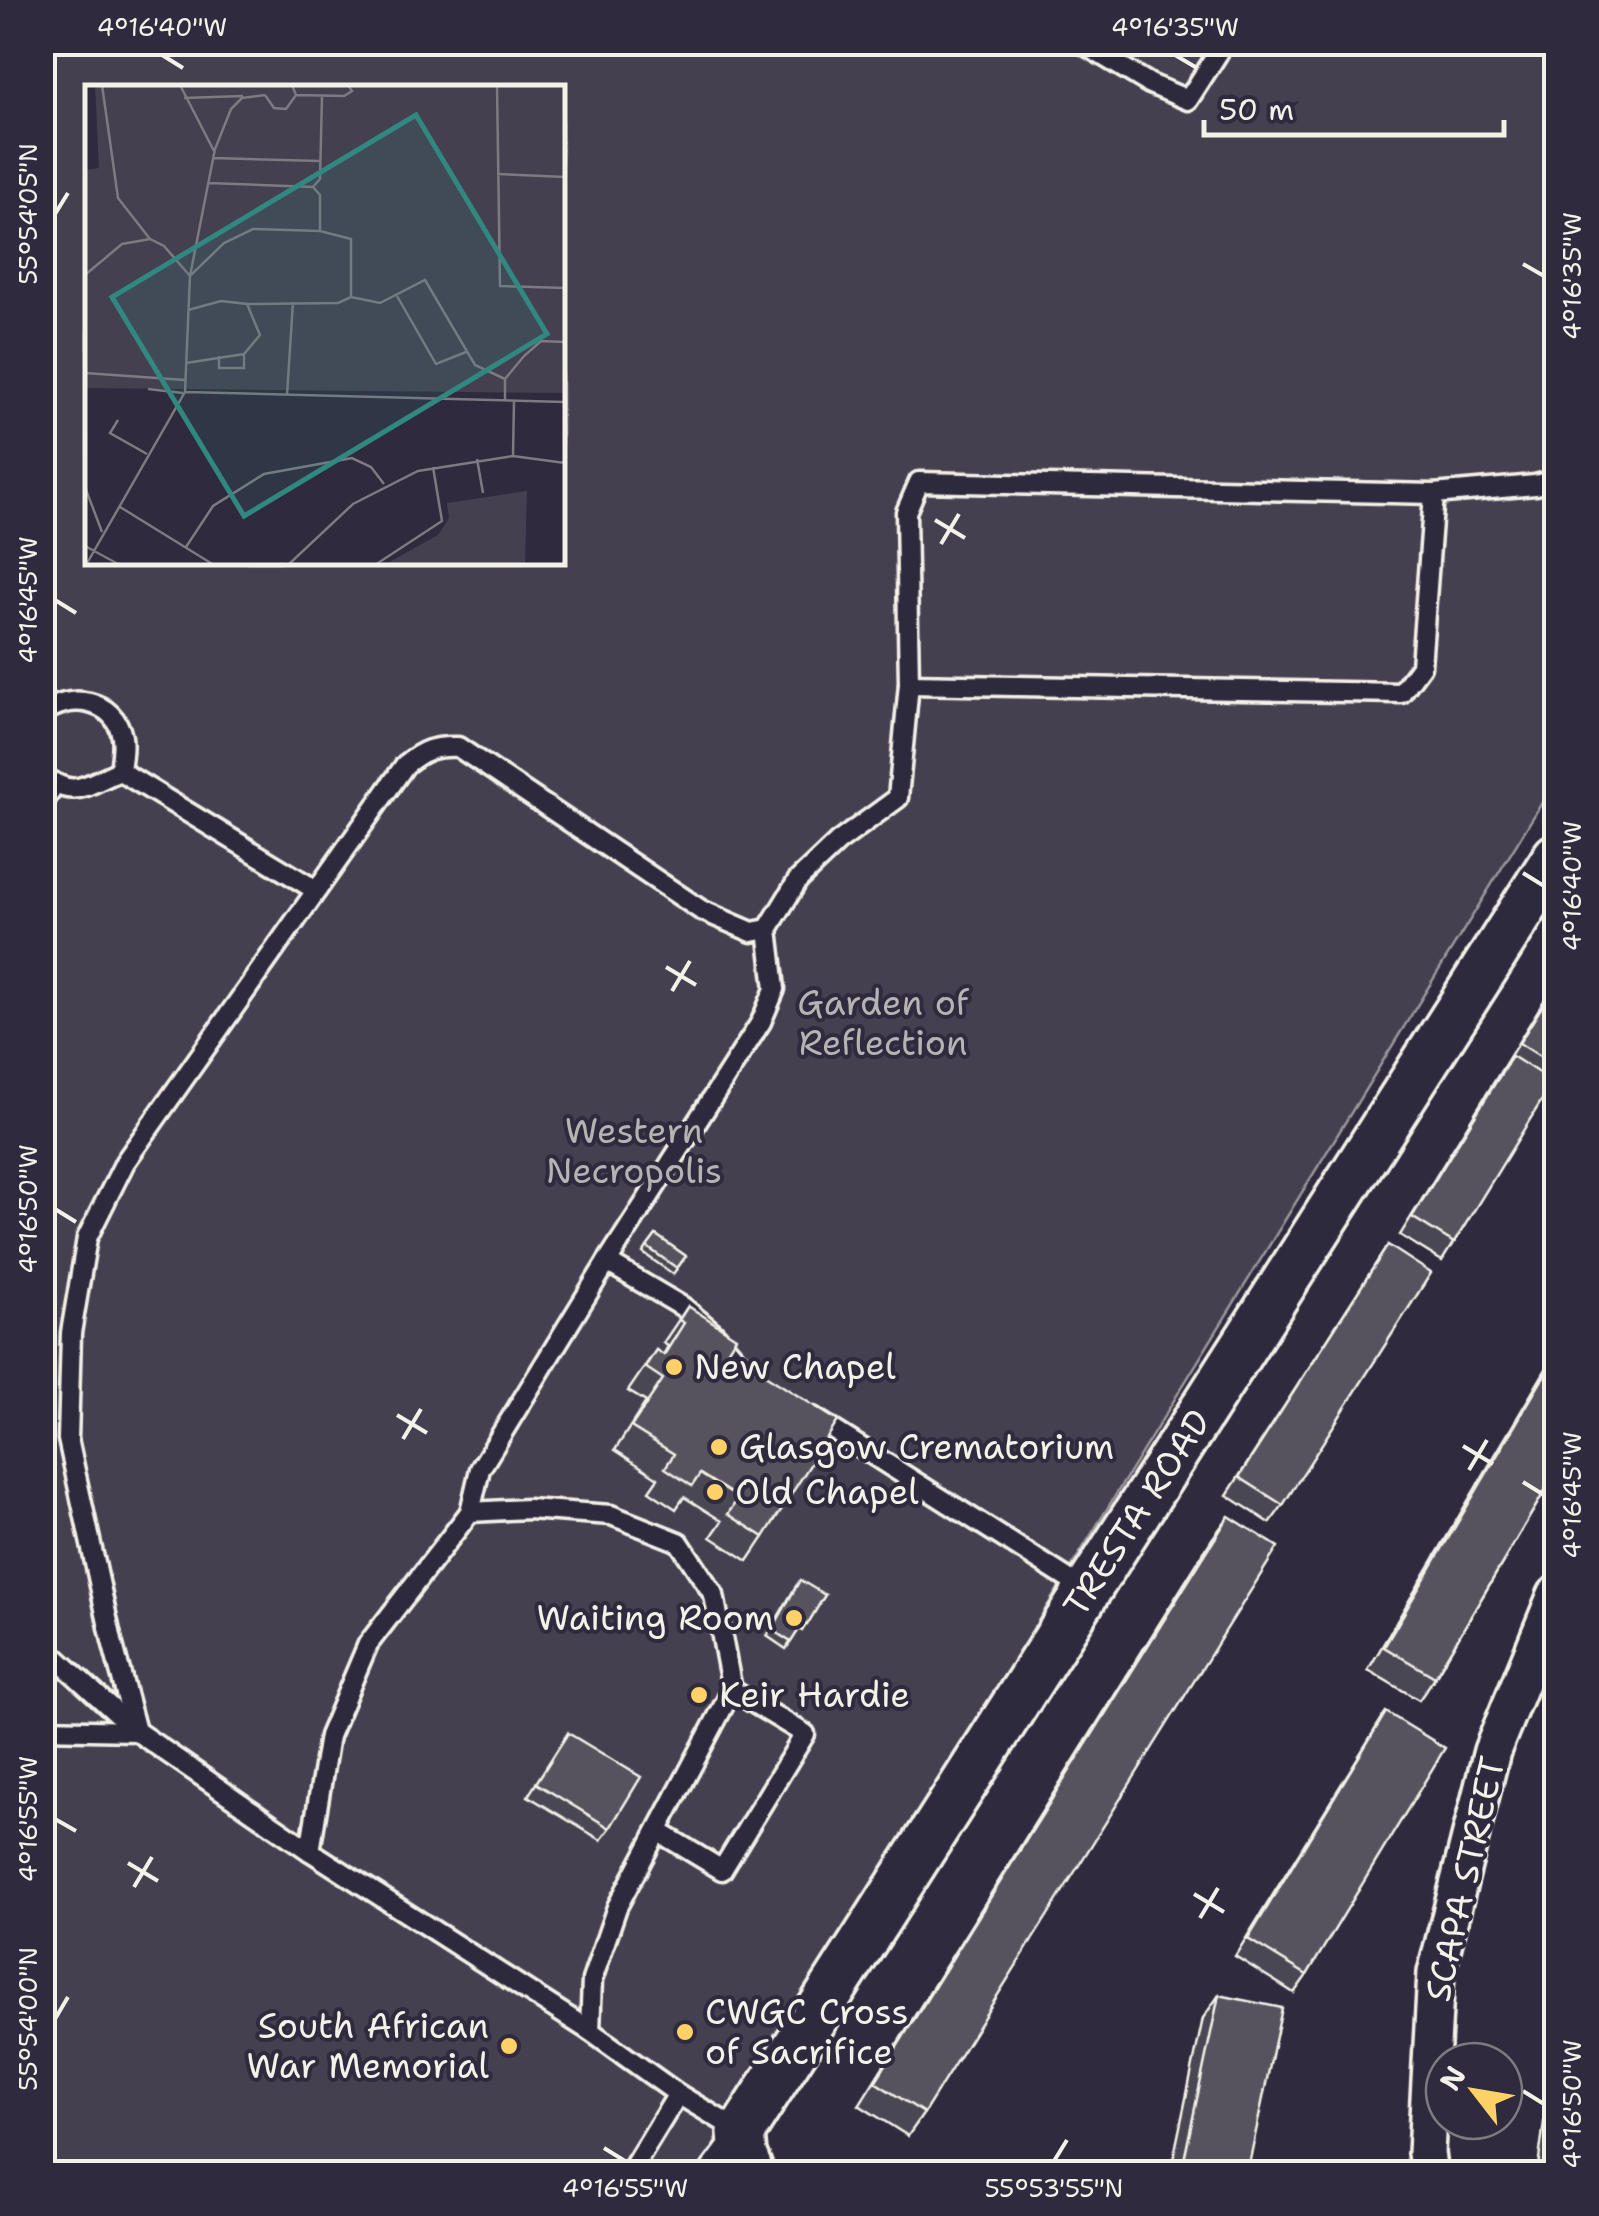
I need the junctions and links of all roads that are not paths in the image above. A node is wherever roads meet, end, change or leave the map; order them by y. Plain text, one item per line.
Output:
1 (1080, 42) edge
2 (1225, 42) edge
3 (1556, 480) edge
4 (1434, 494) junction
5 (909, 684) junction
6 (42, 714) edge
7 (120, 771) junction
8 (49, 779) edge
9 (42, 804) edge
10 (1556, 857) edge
11 (314, 889) junction
12 (768, 929) junction
13 (607, 1262) junction
14 (759, 1381) edge
15 (804, 1412) edge
16 (470, 1512) junction
17 (1087, 1591) junction
18 (1556, 1596) edge
19 (42, 1644) edge
20 (732, 1690) junction
21 (42, 1729) edge
22 (136, 1731) junction
23 (659, 1832) junction
24 (310, 1851) junction
25 (590, 2031) junction
26 (678, 2094) junction
27 (738, 2156) edge
28 (628, 2174) edge
29 (1428, 2174) edge

1 - 2 lane
3 - 4 lane
4 - 5 lane
4 - 5 lane
5 - 12 lane
6 - 7 lane
7 - 8 lane
7 - 11 lane
8 - 9 lane
10 - 17 street, TRESTA ROAD
11 - 12 lane
11 - 22 lane
12 - 13 lane
13 - 14 lane
13 - 16 lane
15 - 17 lane
16 - 20 lane
16 - 24 lane
17 - 27 street, TRESTA ROAD
18 - 29 street, SCAPA STREET
19 - 22 lane
20 - 23 lane
20 - 23 lane
21 - 22 lane
22 - 24 lane
23 - 25 lane
24 - 25 lane
25 - 26 lane
26 - 27 lane
26 - 28 lane

